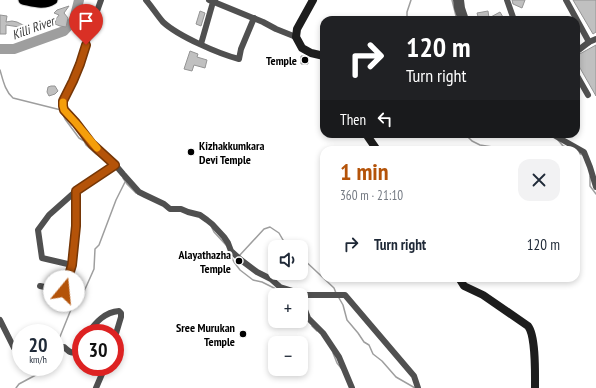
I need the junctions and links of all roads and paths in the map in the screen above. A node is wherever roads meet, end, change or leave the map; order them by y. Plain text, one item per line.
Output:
1 (23, 0) edge
2 (53, 0) edge
3 (102, 0) edge
4 (146, 0) edge
5 (313, 0) edge
6 (456, 0) edge
7 (461, 0) edge
8 (507, 0) edge
9 (566, 0) edge
10 (212, 1) edge
11 (460, 16) edge
12 (465, 16) edge
13 (513, 16) edge
14 (575, 16) edge
15 (254, 18) junction
16 (580, 24) edge
17 (296, 37) junction
18 (596, 39) edge
19 (590, 42) junction
20 (201, 44) junction
21 (580, 49) edge
22 (320, 55) edge
23 (580, 81) edge
24 (588, 95) dead end
25 (559, 138) edge
26 (573, 146) edge
27 (580, 150) edge
28 (115, 165) junction
29 (596, 187) edge
30 (76, 191) junction
31 (72, 265) junction
32 (462, 282) edge
33 (40, 286) dead end
34 (283, 288) edge
35 (308, 295) edge
36 (308, 318) edge
37 (0, 320) edge
38 (95, 324) edge
39 (119, 324) edge
40 (12, 344) edge
41 (101, 376) edge
42 (96, 388) edge
43 (352, 388) edge
44 (418, 388) edge
45 (535, 388) edge

1 - 2 main road
3 - 28 street
4 - 20 street
5 - 17 main road
6 - 11 street
7 - 12 street
8 - 13 street
9 - 14 street
10 - 15 street
10 - 20 street
15 - 17 street
15 - 20 street
16 - 19 street
17 - 22 main road
18 - 19 street
19 - 21 street
23 - 24 street
25 - 26 street
27 - 29 street
28 - 30 street
28 - 34 street
30 - 31 street
30 - 31 street
31 - 33 street
32 - 45 main road
35 - 44 street
36 - 43 street
37 - 40 street
38 - 39 street
41 - 42 street

